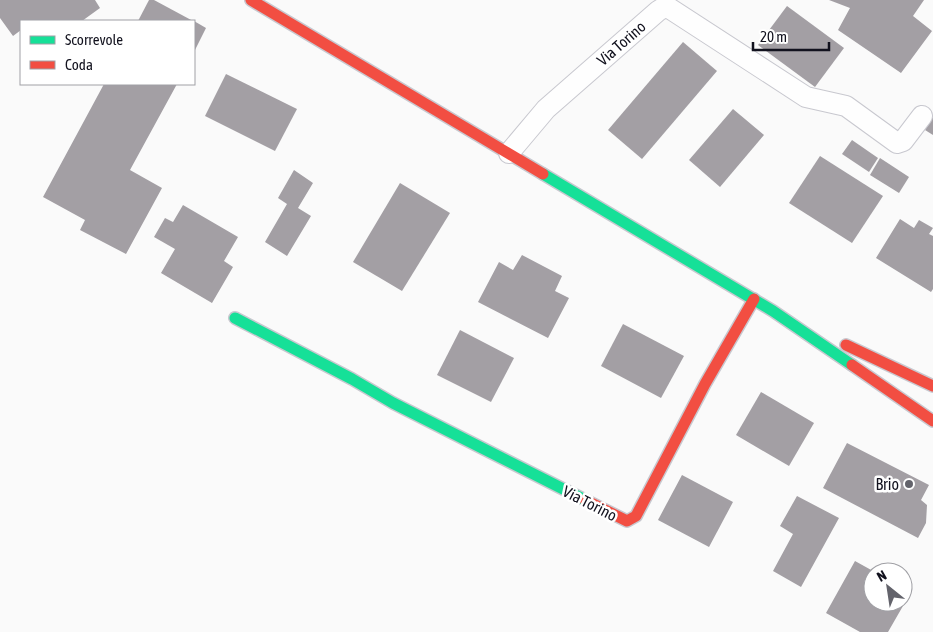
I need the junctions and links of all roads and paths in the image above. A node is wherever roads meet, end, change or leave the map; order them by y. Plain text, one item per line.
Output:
1 (251, 0) edge
2 (922, 116) dead end
3 (509, 153) junction
4 (754, 299) junction
5 (773, 311) junction
6 (235, 318) dead end
7 (933, 386) edge
8 (933, 421) edge

1 - 3 main road
2 - 3 street, Via Torino
3 - 4 main road
4 - 5 main road
4 - 6 main road, Via Torino
5 - 7 main road
5 - 8 main road

